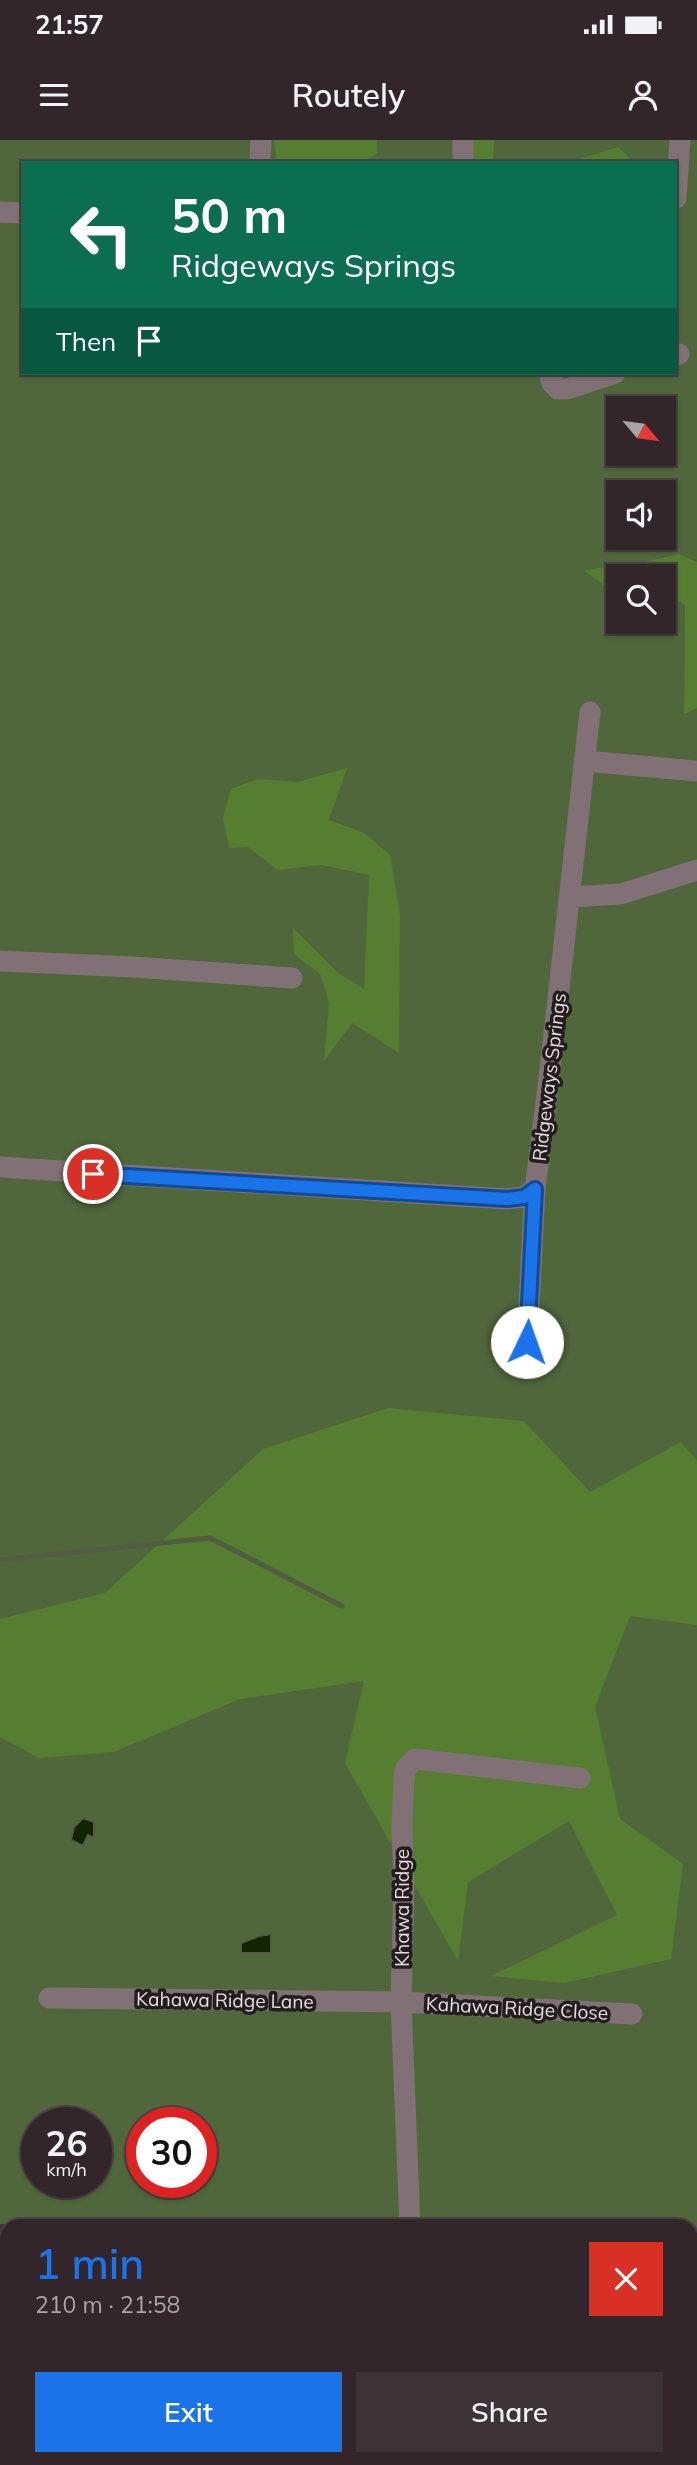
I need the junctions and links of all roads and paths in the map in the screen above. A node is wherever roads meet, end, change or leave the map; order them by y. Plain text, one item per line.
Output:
1 (261, 140) edge
2 (463, 140) edge
3 (680, 140) edge
4 (260, 161) edge
5 (463, 161) edge
6 (677, 184) edge
7 (0, 212) edge
8 (21, 214) edge
9 (550, 375) edge
10 (609, 375) edge
11 (590, 712) dead end
12 (584, 761) junction
13 (697, 771) edge
14 (697, 870) edge
15 (570, 897) junction
16 (0, 961) edge
17 (292, 978) dead end
18 (0, 1167) edge
19 (535, 1189) junction
20 (527, 1342) dead end
21 (580, 1778) dead end
22 (49, 1998) dead end
23 (401, 2002) junction
24 (632, 2014) dead end
25 (410, 2219) edge

1 - 4 street
2 - 5 street
3 - 6 street
7 - 8 street
9 - 10 street
11 - 12 street, Ridgeways Springs
12 - 13 street
12 - 15 street, Ridgeways Springs
14 - 15 street
15 - 19 street, Ridgeways Springs
16 - 17 street
18 - 19 street, Ridgeways Springs
19 - 20 street
21 - 23 street, Khawa Ridge
22 - 23 street, Kahawa Ridge Lane
23 - 24 street, Kahawa Ridge Close
23 - 25 street, Khawa Ridge

